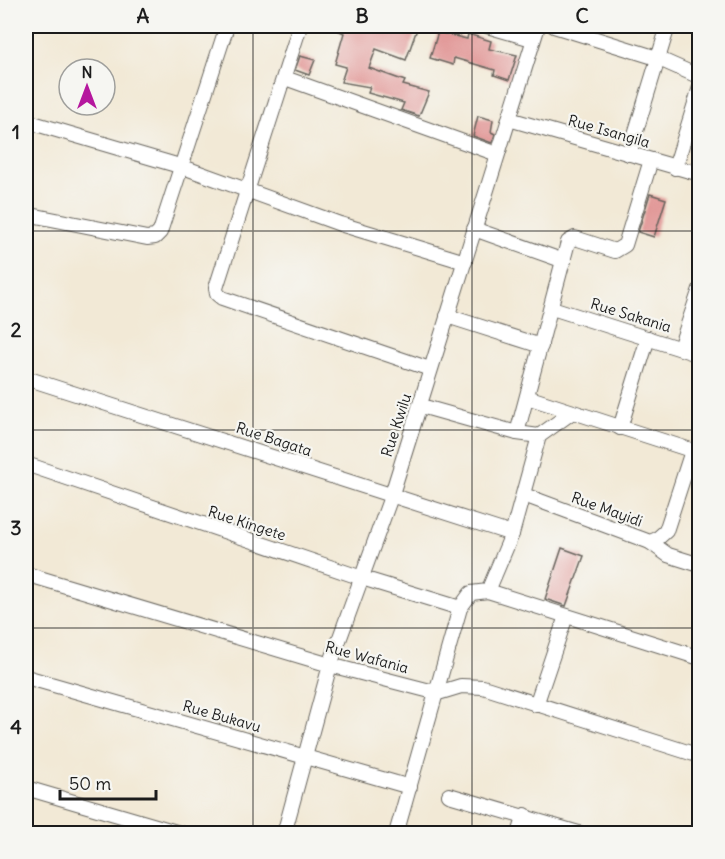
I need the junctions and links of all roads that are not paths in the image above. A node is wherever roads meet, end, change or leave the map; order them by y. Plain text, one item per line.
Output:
1 (227, 26) edge
2 (298, 26) edge
3 (487, 26) edge
4 (538, 26) edge
5 (554, 26) edge
6 (668, 26) edge
7 (532, 39) junction
8 (657, 58) junction
9 (699, 77) edge
10 (285, 78) junction
11 (699, 87) edge
12 (509, 119) junction
13 (26, 121) edge
14 (497, 154) junction
15 (630, 154) junction
16 (651, 160) junction
17 (183, 166) junction
18 (675, 168) junction
19 (699, 174) edge
20 (247, 190) junction
21 (26, 214) edge
22 (474, 229) junction
23 (564, 261) junction
24 (465, 262) junction
25 (699, 289) edge
26 (552, 308) junction
27 (447, 316) junction
28 (648, 338) junction
29 (541, 346) junction
30 (680, 348) junction
31 (699, 354) edge
32 (430, 369) junction
33 (26, 378) edge
34 (527, 397) junction
35 (421, 406) junction
36 (572, 413) junction
37 (620, 428) junction
38 (517, 433) junction
39 (539, 436) junction
40 (696, 452) edge
41 (26, 464) edge
42 (392, 494) junction
43 (524, 495) junction
44 (512, 534) junction
45 (650, 542) junction
46 (699, 565) edge
47 (26, 574) edge
48 (362, 578) junction
49 (488, 591) junction
50 (460, 608) junction
51 (566, 616) junction
52 (699, 658) edge
53 (330, 665) junction
54 (26, 677) edge
55 (438, 693) junction
56 (536, 705) junction
57 (307, 756) junction
58 (699, 756) edge
59 (410, 787) junction
60 (26, 788) edge
61 (449, 795) dead end
62 (525, 815) junction
63 (183, 834) edge
64 (284, 834) edge
65 (396, 834) edge
66 (519, 834) edge
67 (582, 834) edge

1 - 17 street
2 - 10 street
3 - 7 street
4 - 7 street, Rue Kwilu
5 - 8 street
6 - 8 street
7 - 12 street, Rue Kwilu
8 - 9 street
8 - 15 street
10 - 14 street
10 - 20 street
11 - 18 street
12 - 14 street, Rue Kwilu
12 - 15 street, Rue Isangila
13 - 17 street
14 - 22 street, Rue Kwilu
15 - 16 street, Rue Isangila
16 - 18 street, Rue Isangila
16 - 23 street
17 - 20 street
17 - 21 street
18 - 19 street, Rue Isangila
20 - 24 street
20 - 32 street
22 - 23 street
22 - 24 street, Rue Kwilu
23 - 26 street
24 - 27 street, Rue Kwilu
25 - 30 street
26 - 28 street, Rue Sakania
26 - 29 street
27 - 29 street
27 - 32 street, Rue Kwilu
28 - 30 street, Rue Sakania
28 - 37 street
29 - 34 street
30 - 31 street, Rue Sakania
32 - 35 street, Rue Kwilu
33 - 42 street, Rue Bagata
34 - 36 street
34 - 38 street
35 - 38 street
35 - 42 street, Rue Kwilu
36 - 37 street
36 - 39 street
37 - 40 street
38 - 39 street
39 - 43 street
40 - 45 street, Rue Mayidi
41 - 48 street, Rue Kingete
42 - 44 street, Rue Bagata
42 - 48 street, Rue Kwilu
43 - 44 street
43 - 45 street, Rue Mayidi
44 - 49 street
45 - 46 street
47 - 53 street, Rue Wafania
48 - 50 street, Rue Kingete
48 - 53 street, Rue Kwilu
49 - 50 street
49 - 51 street
50 - 55 street
51 - 52 street
51 - 56 street
53 - 55 street, Rue Wafania
53 - 57 street, Rue Kwilu
54 - 57 street, Rue Bukavu
55 - 56 street, Rue Wafania
55 - 59 street
56 - 58 street, Rue Wafania
57 - 59 street, Rue Bukavu
57 - 64 street, Rue Kwilu
59 - 65 street
60 - 63 street
61 - 62 street
62 - 66 street
62 - 67 street

